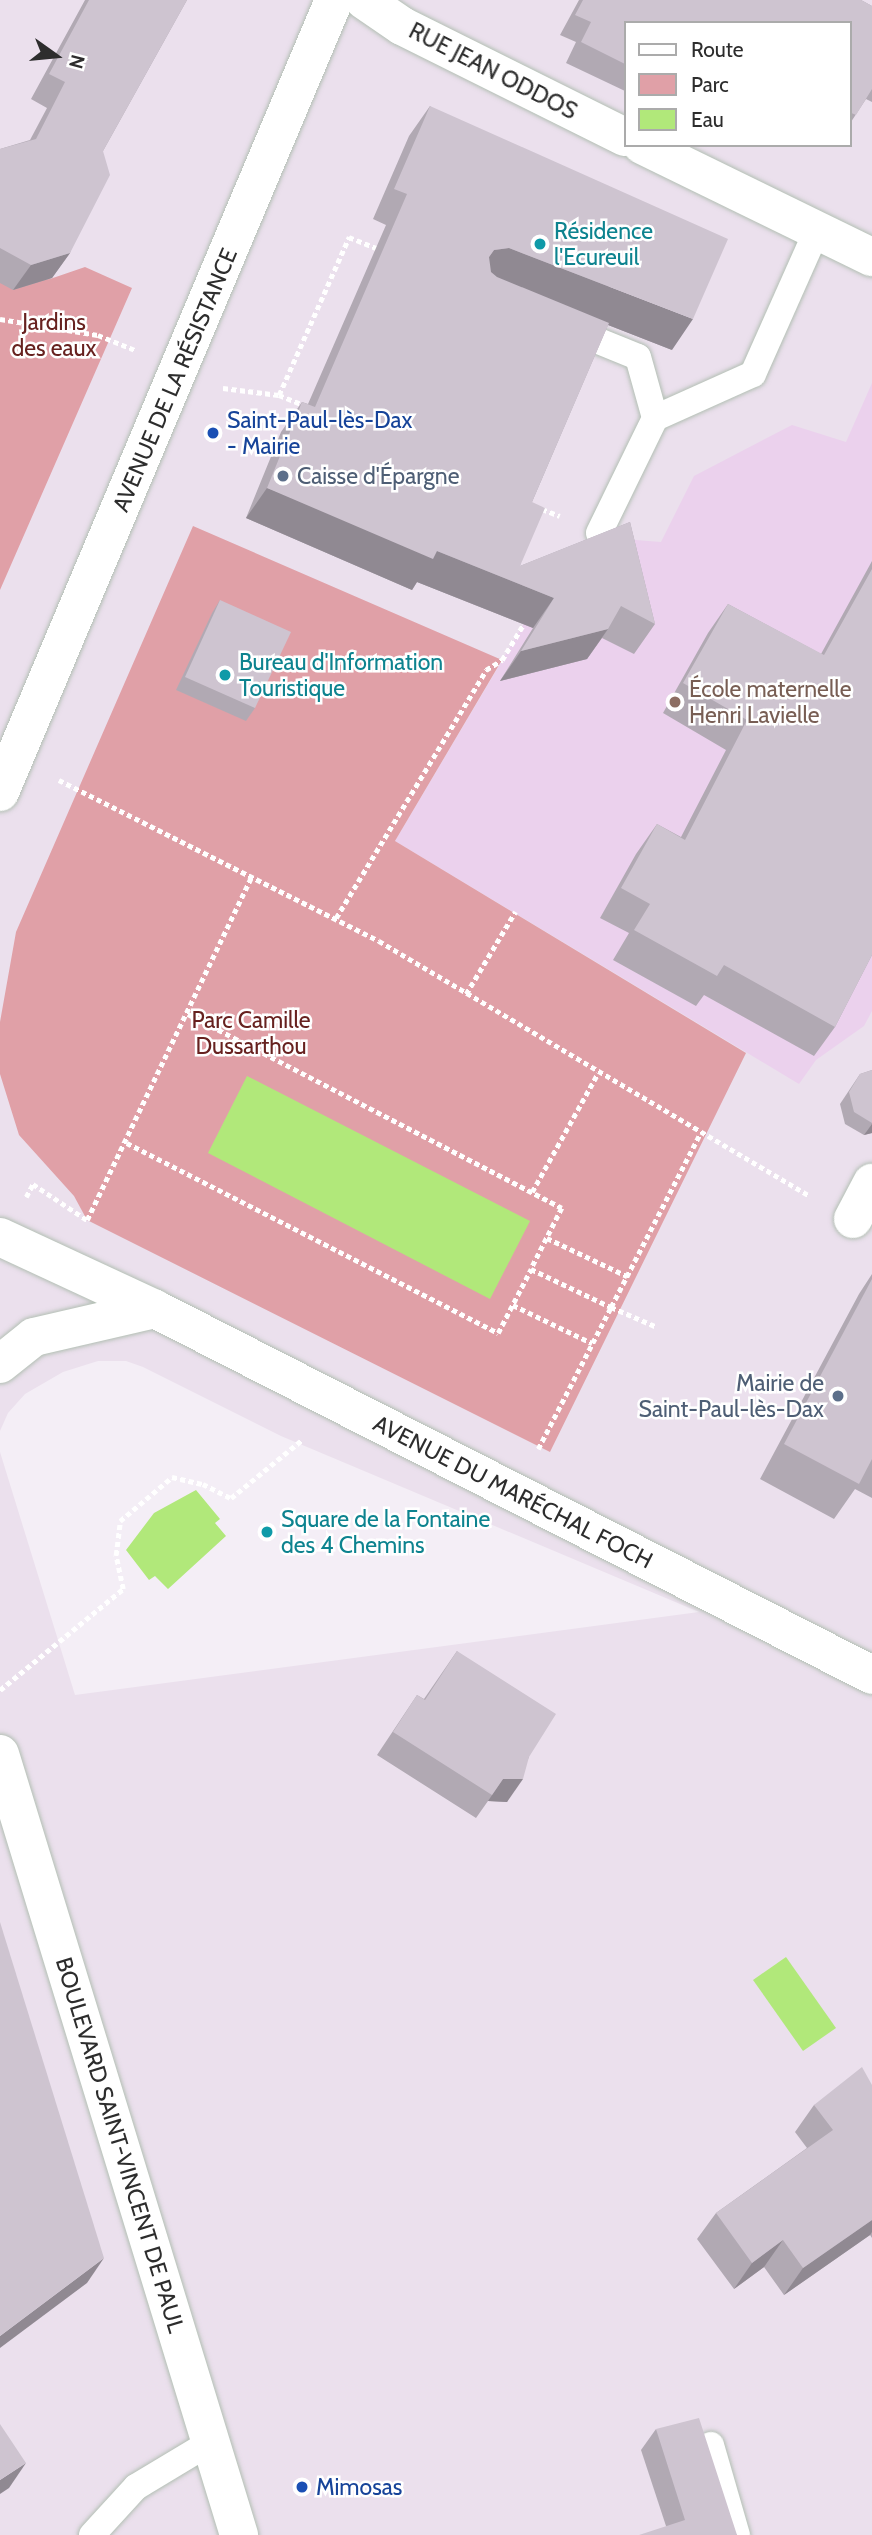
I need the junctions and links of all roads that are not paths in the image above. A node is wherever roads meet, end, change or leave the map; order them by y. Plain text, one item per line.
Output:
1 (334, 0) edge
2 (364, 0) edge
3 (624, 137) edge
4 (646, 147) edge
5 (817, 230) junction
6 (872, 257) edge
7 (542, 318) edge
8 (655, 418) junction
9 (599, 533) edge
10 (5, 774) edge
11 (872, 1182) edge
12 (853, 1219) road end
13 (2, 1238) edge
14 (155, 1309) junction
15 (0, 1364) edge
16 (872, 1675) edge
17 (0, 1754) edge
18 (211, 2442) junction
19 (711, 2445) edge
20 (92, 2535) edge
21 (239, 2535) edge
22 (737, 2535) edge

1 - 10 main road, AVENUE DE LA RÉSISTANCE
2 - 3 main road, RUE JEAN ODDOS
4 - 5 main road
5 - 6 main road
5 - 8 lane
7 - 8 lane
8 - 9 lane
11 - 12 main road
13 - 14 main road, AVENUE DU MARÉCHAL FOCH
14 - 15 main road
14 - 16 main road, AVENUE DU MARÉCHAL FOCH
17 - 18 main road, BOULEVARD SAINT-VINCENT DE PAUL
18 - 20 lane
18 - 21 main road, BOULEVARD SAINT-VINCENT DE PAUL
19 - 22 lane

